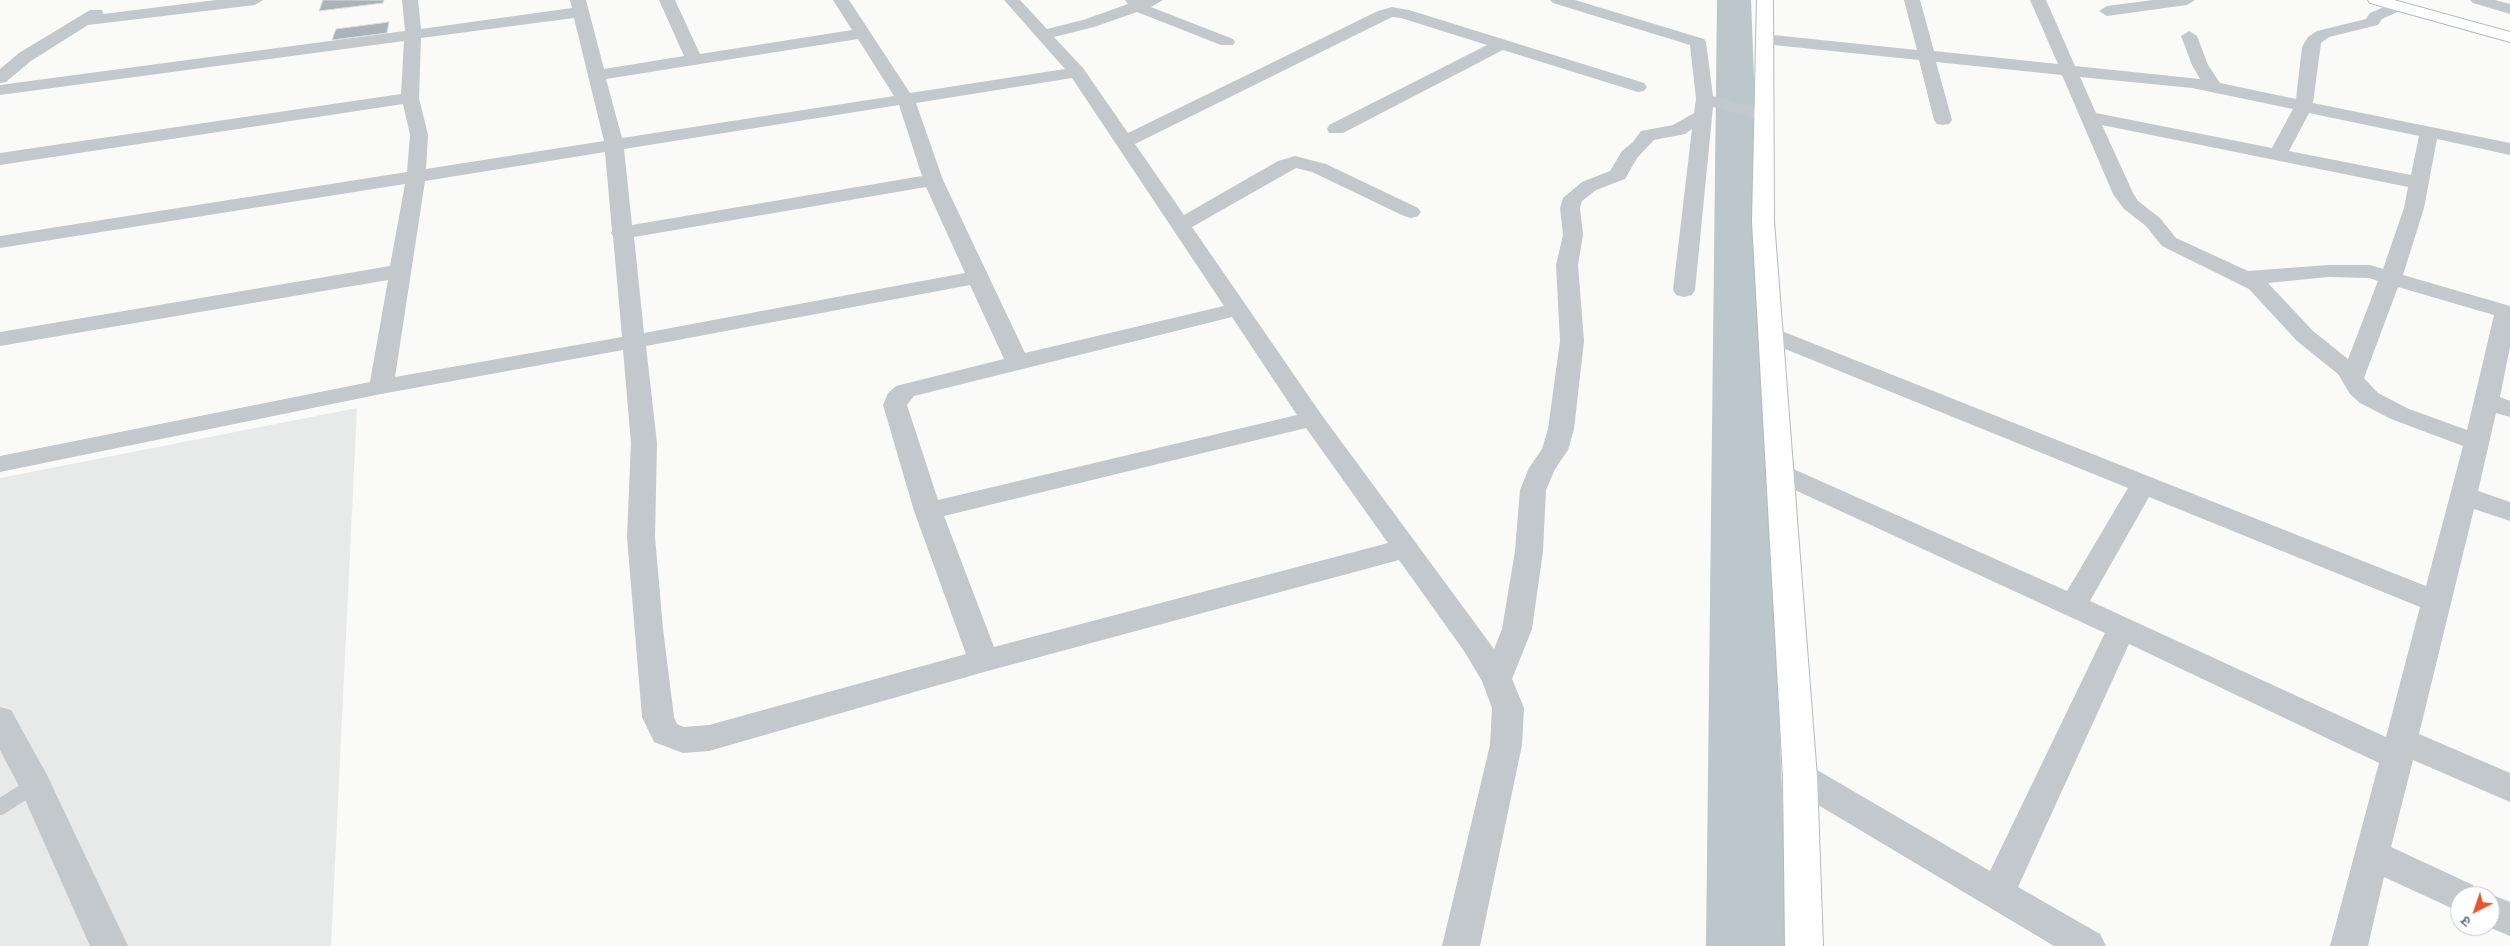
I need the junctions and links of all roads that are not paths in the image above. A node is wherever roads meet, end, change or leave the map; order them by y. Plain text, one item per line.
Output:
1 (119, 0) edge
2 (255, 0) edge
3 (410, 0) edge
4 (666, 0) edge
5 (840, 0) edge
6 (1012, 0) edge
7 (1155, 0) edge
8 (1558, 0) edge
9 (1765, 0) edge
10 (1912, 0) edge
11 (2038, 0) edge
12 (2187, 0) edge
13 (2376, 0) edge
14 (2478, 0) edge
15 (1136, 3) edge
16 (579, 6) edge
17 (2398, 6) junction
18 (2510, 9) edge
19 (2107, 11) dead end
20 (82, 21) junction
21 (862, 33) junction
22 (413, 34) junction
23 (1045, 34) junction
24 (2189, 36) dead end
25 (2510, 37) edge
26 (1764, 39) junction
27 (1227, 42) dead end
28 (1502, 44) junction
29 (1925, 56) junction
30 (694, 59) junction
31 (2071, 71) junction
32 (1077, 72) junction
33 (596, 75) junction
34 (0, 78) edge
35 (1638, 87) dead end
36 (2213, 87) junction
37 (0, 90) edge
38 (410, 98) junction
39 (906, 100) junction
40 (1707, 105) junction
41 (2304, 106) junction
42 (1757, 113) junction
43 (2090, 116) junction
44 (1943, 120) dead end
45 (1336, 129) dead end
46 (2429, 133) junction
47 (1124, 142) junction
48 (614, 144) junction
49 (2510, 149) edge
50 (2278, 154) junction
51 (0, 159) edge
52 (416, 177) junction
53 (933, 180) junction
54 (2420, 183) junction
55 (1411, 212) dead end
56 (1182, 224) junction
57 (622, 233) junction
58 (0, 242) edge
59 (400, 270) junction
60 (978, 277) junction
61 (2391, 277) junction
62 (2248, 278) junction
63 (1684, 290) dead end
64 (1238, 309) junction
65 (2508, 312) edge
66 (1771, 335) junction
67 (0, 339) edge
68 (635, 342) junction
69 (1017, 362) junction
70 (2352, 378) junction
71 (382, 387) junction
72 (2498, 405) edge
73 (1312, 418) junction
74 (2476, 442) junction
75 (0, 464) edge
76 (1780, 473) junction
77 (2143, 484) junction
78 (2463, 495) junction
79 (928, 511) junction
80 (2510, 512) edge
81 (1407, 548) junction
82 (2435, 600) junction
83 (2073, 606) junction
84 (2122, 628) junction
85 (984, 661) junction
86 (1497, 679) junction
87 (0, 719) edge
88 (2398, 748) junction
89 (1800, 777) junction
90 (35, 785) junction
91 (2510, 788) edge
92 (0, 806) edge
93 (2373, 856) junction
94 (2450, 891) edge
95 (1997, 894) junction
96 (109, 946) edge
97 (1461, 946) edge
98 (1804, 946) edge
99 (2087, 946) edge
100 (2349, 946) edge

1 - 20 street
2 - 20 street
3 - 22 street
4 - 30 street
5 - 21 street
6 - 23 street
7 - 15 street
8 - 40 street
9 - 26 street
10 - 29 street
11 - 31 street
12 - 19 street
13 - 17 street
14 - 18 street
15 - 23 street
15 - 27 street
16 - 22 street
16 - 33 street
17 - 25 street
17 - 41 street
20 - 34 street
21 - 30 street
21 - 39 street
22 - 37 street
22 - 38 street
23 - 32 street
24 - 36 street
26 - 29 street
26 - 42 street
28 - 35 street
28 - 45 street
28 - 47 street
29 - 31 street
29 - 44 street
30 - 33 street
31 - 36 street
31 - 43 street
32 - 39 street
32 - 47 street
33 - 48 street
36 - 41 street
38 - 51 street
38 - 52 street
39 - 48 street
39 - 53 street
40 - 42 street
40 - 63 street
40 - 86 street
41 - 46 street
41 - 50 street
42 - 66 street
43 - 50 street
43 - 62 street
46 - 49 street
46 - 54 street
47 - 56 street
48 - 52 street
48 - 57 street
50 - 54 street
52 - 58 street
52 - 59 street
53 - 57 street
53 - 60 street
54 - 61 street
55 - 56 street
56 - 64 street
57 - 68 street
59 - 67 street
59 - 71 street
60 - 68 street
60 - 69 street
61 - 62 street
61 - 65 street
61 - 70 street
62 - 70 street
64 - 69 street
64 - 73 street
65 - 72 street
66 - 76 street
66 - 77 street
68 - 71 street
68 - 85 street
69 - 79 street
70 - 74 street
71 - 75 street
72 - 74 street
73 - 79 street
73 - 81 street
74 - 78 street
76 - 83 street
76 - 89 street
77 - 82 street
77 - 83 street
78 - 80 street
78 - 82 street
79 - 85 street
81 - 85 street
81 - 86 street
82 - 88 street
83 - 84 street
84 - 88 street
84 - 95 street
86 - 97 street
87 - 90 street
88 - 91 street
88 - 93 street
89 - 95 street
89 - 98 street
90 - 92 lane
90 - 96 street
93 - 94 street
93 - 100 street
95 - 99 street

